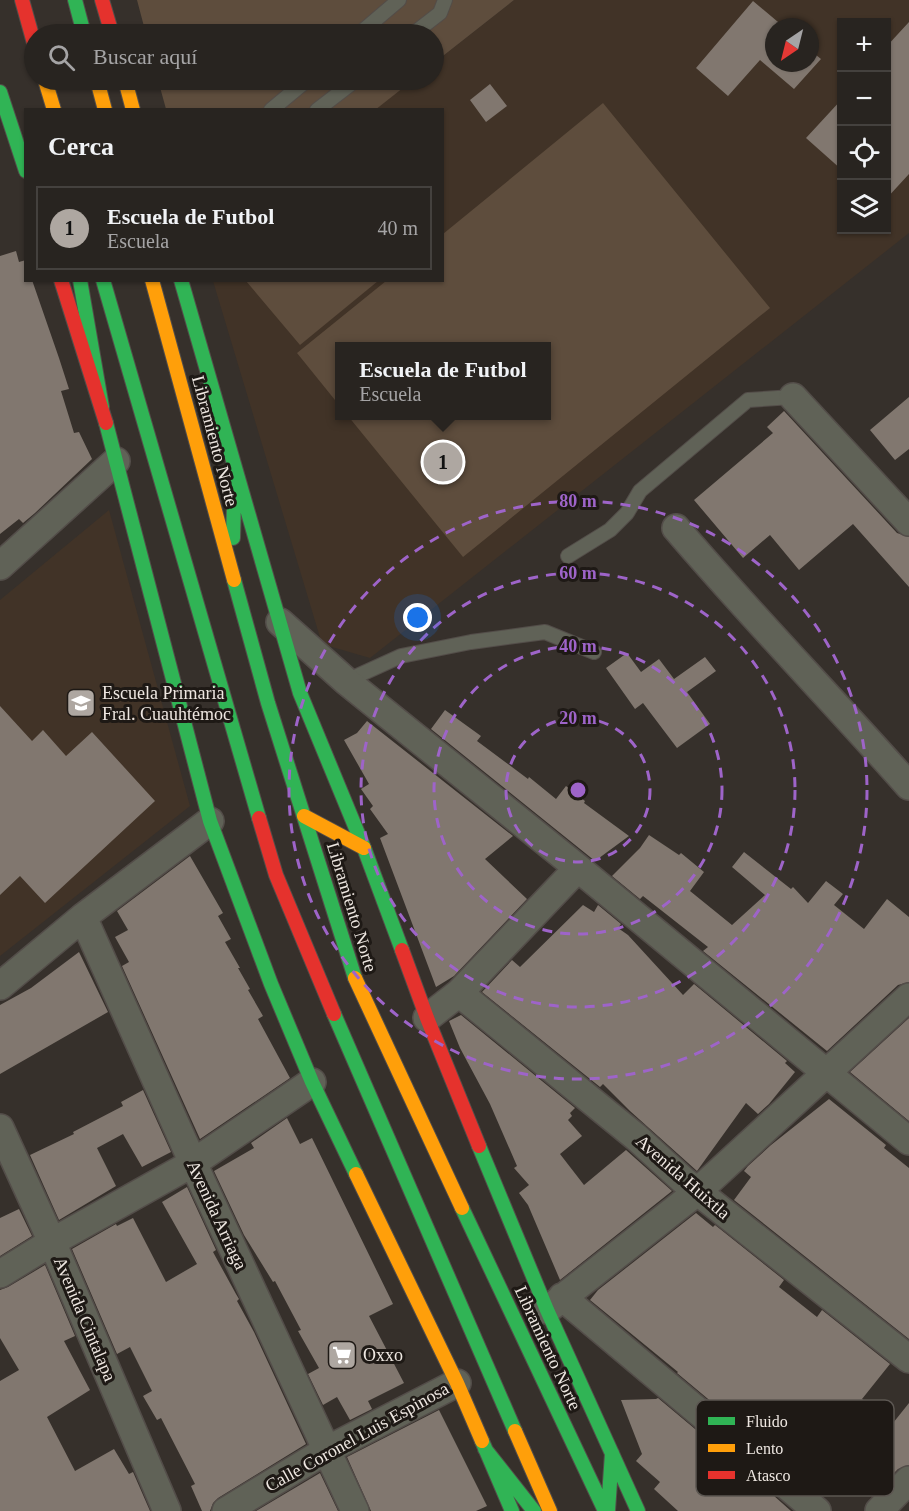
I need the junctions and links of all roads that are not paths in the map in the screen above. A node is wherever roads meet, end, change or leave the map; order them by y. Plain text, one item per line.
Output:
1 (22, 0) edge
2 (75, 0) edge
3 (102, 0) edge
4 (399, 0) edge
5 (446, 0) edge
6 (29, 24) edge
7 (81, 24) edge
8 (109, 24) edge
9 (371, 24) edge
10 (426, 24) edge
11 (48, 90) edge
12 (100, 90) edge
13 (128, 90) edge
14 (295, 90) edge
15 (343, 90) edge
16 (1, 97) edge
17 (53, 108) edge
18 (104, 108) edge
19 (132, 108) edge
20 (273, 108) edge
21 (320, 108) edge
22 (24, 165) edge
23 (62, 282) edge
24 (80, 282) edge
25 (104, 282) edge
26 (153, 282) edge
27 (182, 282) edge
28 (793, 397) joint
29 (102, 407) junction
30 (116, 461) junction
31 (236, 469) junction
32 (909, 522) edge
33 (676, 528) dead end
34 (568, 556) dead end
35 (0, 566) edge
36 (232, 570) junction
37 (280, 622) junction
38 (594, 652) dead end
39 (346, 681) junction
40 (909, 786) edge
41 (304, 816) junction
42 (210, 821) junction
43 (364, 848) junction
44 (578, 868) junction
45 (83, 917) junction
46 (0, 986) edge
47 (459, 993) junction
48 (909, 997) edge
49 (427, 1018) junction
50 (827, 1073) junction
51 (312, 1082) junction
52 (0, 1128) edge
53 (909, 1141) edge
54 (193, 1163) junction
55 (697, 1192) junction
56 (52, 1242) junction
57 (0, 1274) edge
58 (555, 1304) junction
59 (909, 1359) edge
60 (457, 1383) junction
61 (696, 1415) edge
62 (485, 1449) junction
63 (327, 1450) junction
64 (612, 1453) junction
65 (909, 1480) edge
66 (798, 1496) edge
67 (894, 1496) edge
68 (894, 1496) edge
69 (167, 1511) edge
70 (226, 1511) edge
71 (355, 1511) edge
72 (512, 1511) edge
73 (534, 1511) edge
74 (550, 1511) edge
75 (606, 1511) edge
76 (638, 1511) edge
77 (817, 1511) edge
78 (879, 1511) edge

1 - 6 main road
2 - 7 main road
3 - 8 main road
4 - 9 lane
5 - 10 lane
11 - 17 main road
12 - 18 main road
13 - 19 main road
14 - 20 lane
15 - 21 lane
16 - 22 main road
23 - 29 main road
24 - 29 main road
25 - 74 main road
26 - 36 main road, Libramiento Norte
27 - 31 main road, Libramiento Norte
28 - 32 street
28 - 34 lane
29 - 30 main road
30 - 35 street
30 - 42 main road
31 - 36 main road
31 - 37 main road, Libramiento Norte
33 - 40 street
36 - 41 main road, Libramiento Norte
37 - 39 street
37 - 43 main road, Libramiento Norte
38 - 39 lane
39 - 44 street
41 - 43 main road
41 - 75 main road, Libramiento Norte
42 - 45 street
42 - 51 main road
43 - 49 main road, Libramiento Norte
44 - 47 street
44 - 50 street
45 - 46 street
45 - 54 street, Avenida Arriaga
47 - 49 street
47 - 55 street, Avenida Huixtla
48 - 50 street
49 - 58 main road, Libramiento Norte
50 - 53 street
50 - 55 street
51 - 54 street
51 - 60 main road
52 - 56 street, Avenida Cintalapa
54 - 56 street
54 - 63 street, Avenida Arriaga
55 - 58 street
55 - 59 street, Avenida Huixtla
56 - 57 street
56 - 69 street, Avenida Cintalapa
58 - 61 street
58 - 64 main road, Libramiento Norte
60 - 62 main road
60 - 63 street, Calle Coronel Luis Espinosa
62 - 72 main road
62 - 73 main road
63 - 70 street, Calle Coronel Luis Espinosa
63 - 71 street, Avenida Arriaga
64 - 75 main road
64 - 76 main road, Libramiento Norte
65 - 67 street
66 - 77 street
68 - 78 street

